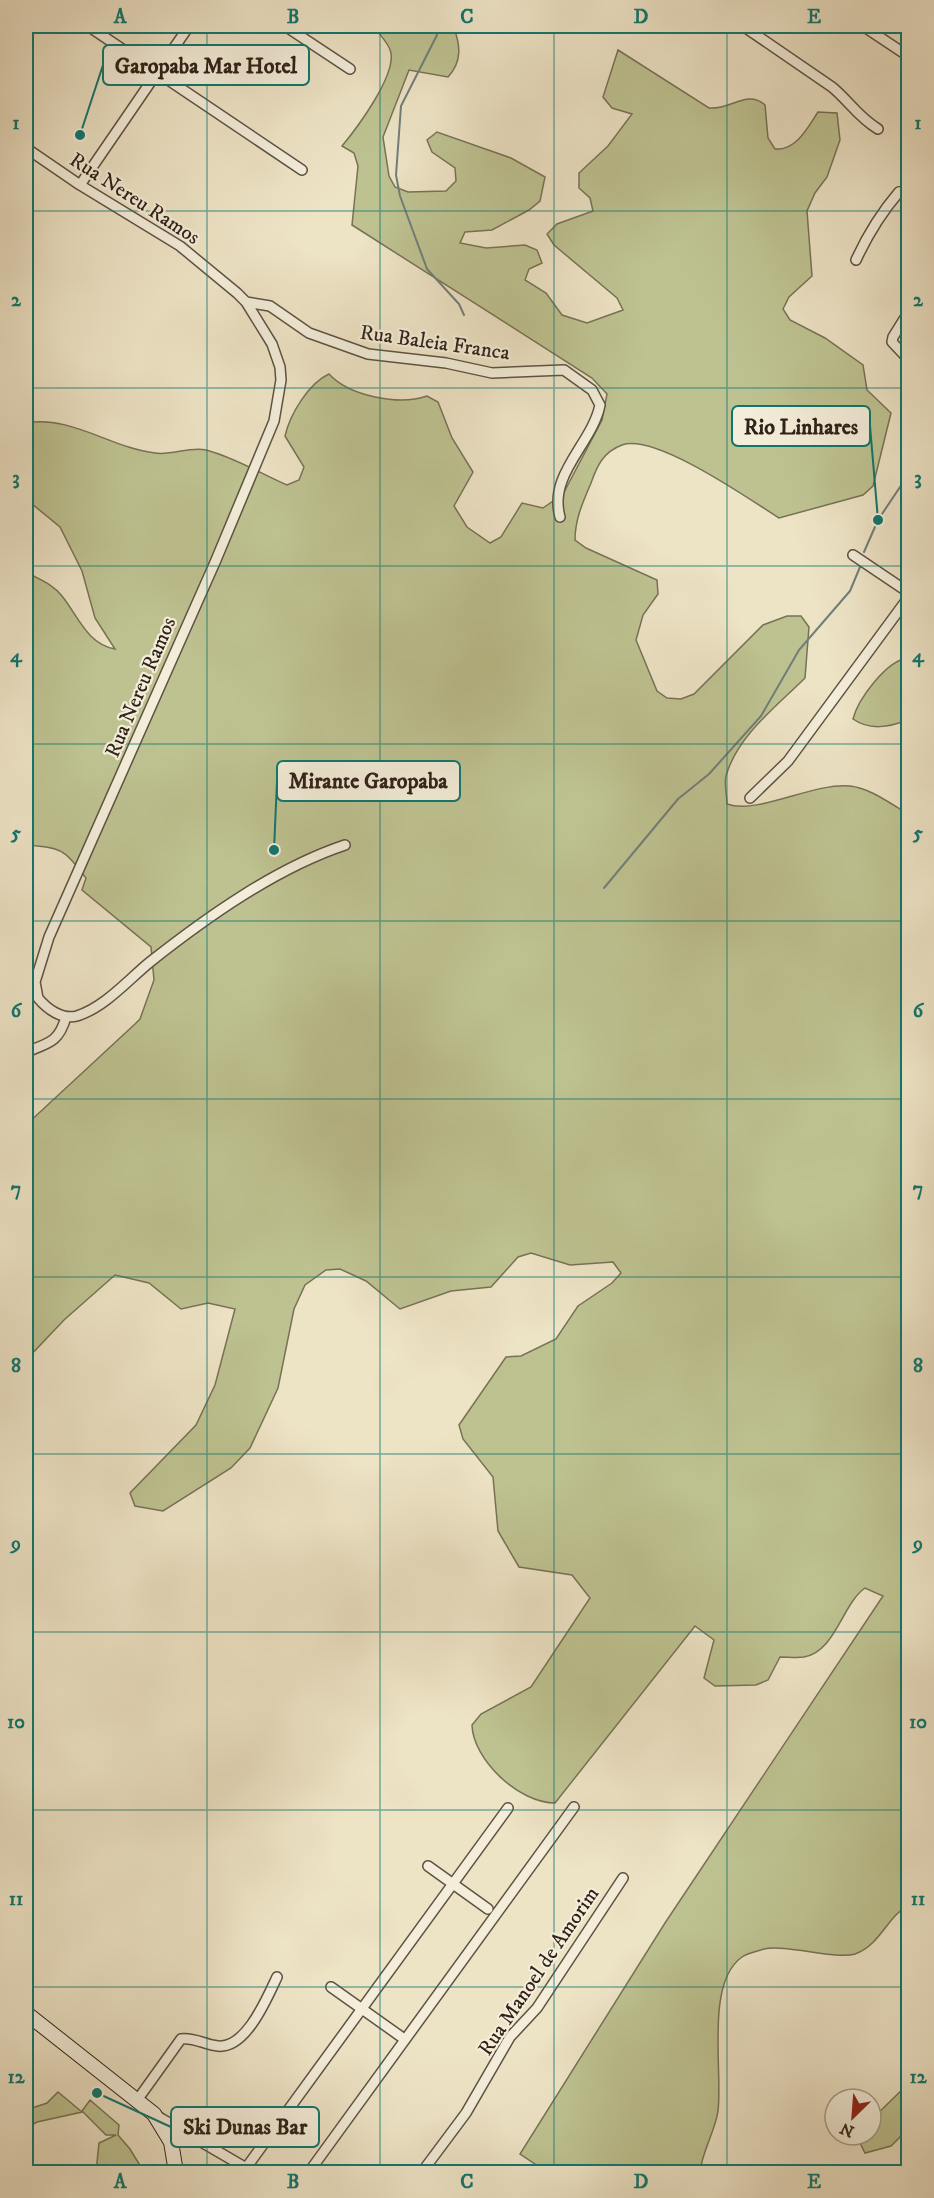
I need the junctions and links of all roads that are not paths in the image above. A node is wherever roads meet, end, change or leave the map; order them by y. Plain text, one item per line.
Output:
1 (88, 26) edge
2 (189, 26) edge
3 (285, 26) edge
4 (743, 26) edge
5 (863, 26) edge
6 (909, 56) edge
7 (26, 62) edge
8 (350, 69) dead end
9 (26, 70) edge
10 (157, 72) junction
11 (878, 129) dead end
12 (26, 147) edge
13 (302, 170) dead end
14 (80, 185) junction
15 (909, 198) edge
16 (856, 260) dead end
17 (246, 302) junction
18 (909, 313) edge
19 (909, 359) edge
20 (560, 517) dead end
21 (854, 555) dead end
22 (909, 592) edge
23 (909, 598) edge
24 (750, 798) dead end
25 (345, 845) dead end
26 (66, 1017) junction
27 (26, 1052) edge
28 (574, 1807) dead end
29 (508, 1808) dead end
30 (428, 1866) dead end
31 (623, 1878) dead end
32 (453, 1884) junction
33 (488, 1909) dead end
34 (277, 1977) dead end
35 (331, 1987) dead end
36 (362, 2009) junction
37 (26, 2013) edge
38 (400, 2036) dead end
39 (138, 2099) junction
40 (154, 2115) junction
41 (186, 2132) junction
42 (174, 2152) junction
43 (250, 2170) edge
44 (176, 2172) edge
45 (309, 2172) edge
46 (422, 2172) edge

1 - 10 street
2 - 10 street
3 - 8 street
4 - 11 street
5 - 6 street
7 - 9 street
10 - 13 street
10 - 14 street
12 - 14 street, Rua Nereu Ramos
14 - 17 street, Rua Nereu Ramos
15 - 16 street
17 - 20 street, Rua Baleia Franca
17 - 26 street, Rua Nereu Ramos
18 - 19 street
21 - 22 street
23 - 24 street
25 - 26 street
26 - 27 street
28 - 45 street
29 - 32 street
30 - 32 street
31 - 46 street, Rua Manoel de Amorim
32 - 33 street
32 - 36 street
34 - 39 street
35 - 36 street
36 - 38 street
36 - 43 street
37 - 39 main road
39 - 40 main road
40 - 41 street
40 - 42 main road
41 - 42 street
41 - 43 street
42 - 44 main road

